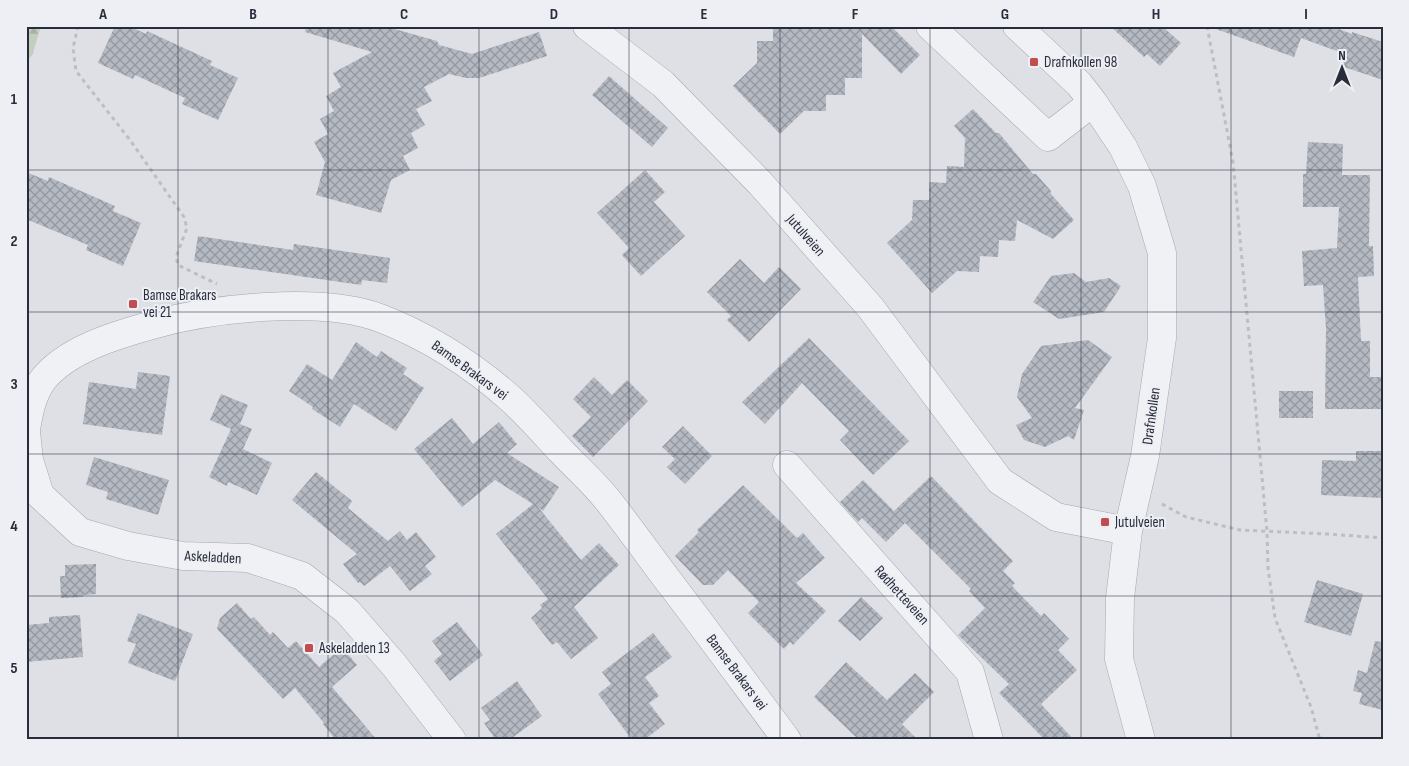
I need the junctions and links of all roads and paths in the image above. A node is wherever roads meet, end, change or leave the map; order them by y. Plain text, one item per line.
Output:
1 (78, 26) edge
2 (587, 26) edge
3 (930, 26) edge
4 (1017, 26) edge
5 (1207, 26) edge
6 (1094, 102) junction
7 (248, 309) junction
8 (27, 422) edge
9 (787, 465) dead end
10 (1137, 490) junction
11 (1128, 530) junction
12 (1267, 532) junction
13 (1383, 538) edge
14 (452, 740) edge
15 (787, 740) edge
16 (989, 740) edge
17 (1141, 740) edge
18 (1320, 740) edge

1 - 7 path
2 - 11 street, Jutulveien
3 - 6 street
4 - 6 street, Drafnkollen
5 - 12 path
6 - 10 street, Drafnkollen
7 - 8 street, Bamse Brakars vei
7 - 15 street, Bamse Brakars vei
8 - 14 street, Askeladden
9 - 16 street, Rødhetteveien
10 - 11 street, Drafnkollen
10 - 12 path
11 - 17 street, Drafnkollen
12 - 13 path
12 - 18 path

